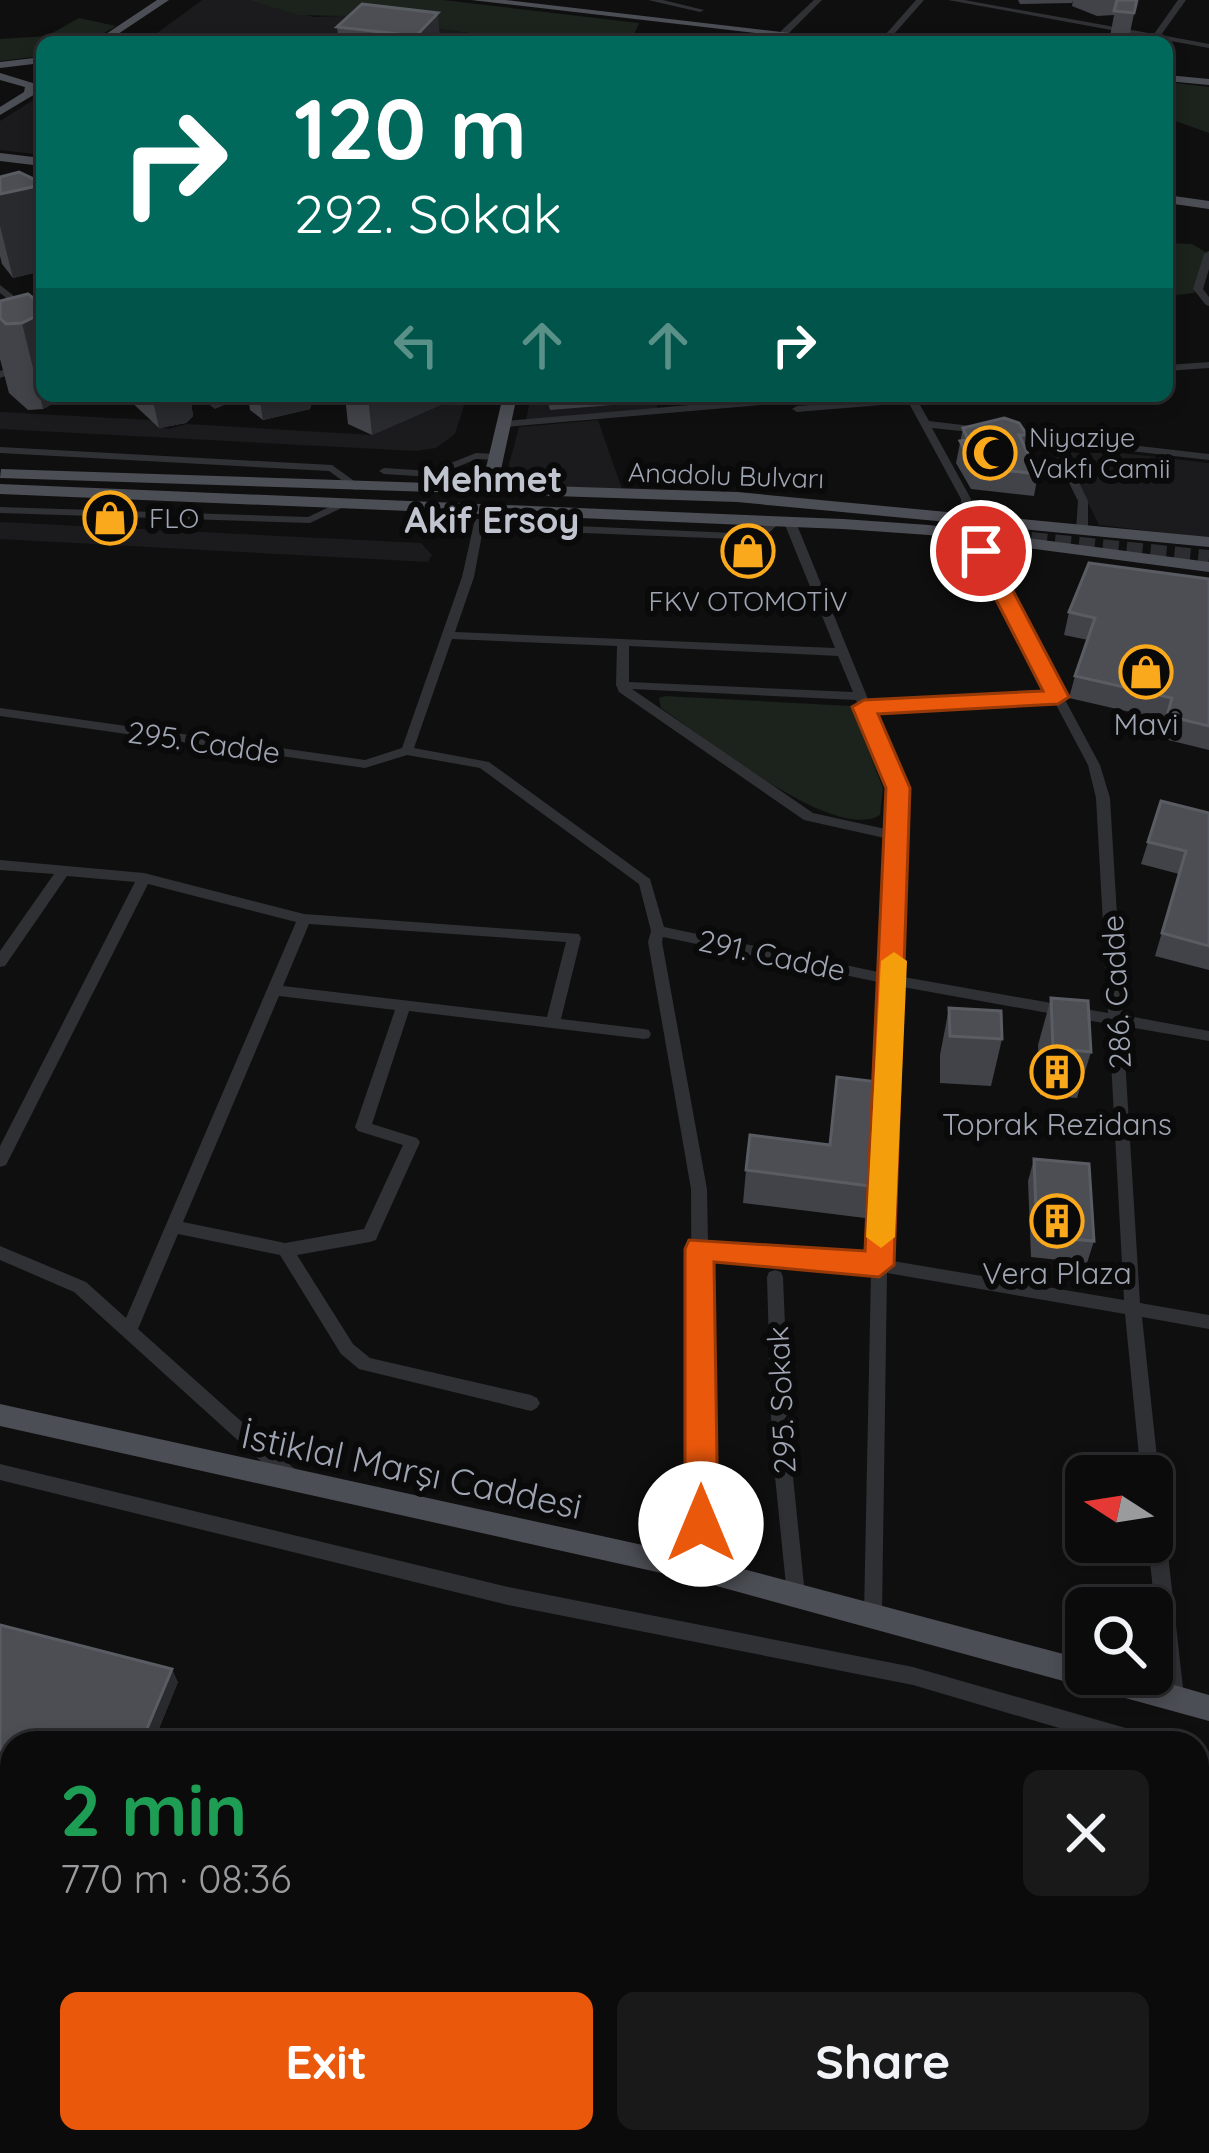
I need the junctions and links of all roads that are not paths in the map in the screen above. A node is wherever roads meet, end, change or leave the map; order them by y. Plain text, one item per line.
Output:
1 (164, 0) edge
2 (184, 0) edge
3 (476, 0) edge
4 (652, 0) edge
5 (712, 0) edge
6 (818, 0) edge
7 (920, 0) edge
8 (952, 0) edge
9 (1182, 0) edge
10 (500, 1) edge
11 (700, 10) junction
12 (684, 23) junction
13 (784, 33) junction
14 (108, 36) edge
15 (133, 36) edge
16 (811, 36) edge
17 (888, 36) edge
18 (1150, 36) edge
19 (1157, 36) edge
20 (1173, 40) edge
21 (1209, 46) edge
22 (36, 65) edge
23 (0, 71) edge
24 (1173, 79) edge
25 (1209, 82) edge
26 (36, 88) edge
27 (36, 91) edge
28 (0, 112) edge
29 (0, 157) edge
30 (36, 161) edge
31 (1173, 200) edge
32 (1209, 205) edge
33 (1209, 254) edge
34 (1, 289) edge
35 (1209, 303) edge
36 (36, 318) edge
37 (36, 360) edge
38 (1209, 365) edge
39 (1173, 368) edge
40 (3, 370) edge
41 (509, 402) edge
42 (699, 402) edge
43 (776, 402) edge
44 (890, 402) dead end
45 (914, 402) edge
46 (758, 408) junction
47 (504, 424) junction
48 (928, 424) junction
49 (613, 427) dead end
50 (1053, 439) junction
51 (0, 450) edge
52 (1209, 457) edge
53 (495, 466) junction
54 (384, 471) dead end
55 (0, 474) edge
56 (359, 488) junction
57 (0, 489) edge
58 (453, 491) junction
59 (517, 493) junction
60 (344, 502) junction
61 (0, 510) edge
62 (966, 516) junction
63 (480, 517) junction
64 (783, 520) junction
65 (1085, 530) junction
66 (974, 537) junction
67 (1209, 542) edge
68 (1209, 567) edge
69 (446, 635) junction
70 (623, 643) junction
71 (839, 652) junction
72 (621, 685) junction
73 (1058, 697) junction
74 (861, 702) junction
75 (0, 712) edge
76 (406, 751) junction
77 (898, 836) junction
78 (0, 865) edge
79 (63, 871) junction
80 (144, 878) junction
81 (304, 919) junction
82 (658, 931) junction
83 (0, 962) edge
84 (893, 980) junction
85 (274, 989) junction
86 (404, 1004) junction
87 (1118, 1019) junction
88 (553, 1021) junction
89 (644, 1034) dead end
90 (1209, 1036) edge
91 (0, 1161) edge
92 (173, 1226) junction
93 (699, 1249) junction
94 (285, 1250) junction
95 (0, 1253) edge
96 (879, 1265) junction
97 (775, 1277) dead end
98 (1132, 1304) junction
99 (1209, 1322) edge
100 (129, 1330) junction
101 (531, 1403) dead end
102 (0, 1415) edge
103 (1148, 1455) edge
104 (0, 1472) edge
105 (295, 1480) junction
106 (1160, 1563) edge
107 (702, 1570) junction
108 (796, 1595) junction
109 (873, 1614) junction
110 (1065, 1668) edge
111 (1167, 1695) edge
112 (1174, 1697) junction
113 (1209, 1708) edge
114 (1102, 1731) edge

1 - 14 main road
2 - 15 main road
3 - 10 main road
4 - 11 street
5 - 11 street
6 - 13 street
7 - 17 street
8 - 18 street
9 - 19 street
10 - 12 main road
11 - 12 street
12 - 13 main road
13 - 16 main road
20 - 21 street
22 - 23 main road
23 - 26 main road
24 - 25 main road
27 - 28 main road
29 - 30 main road
31 - 32 main road
33 - 35 street
34 - 36 street
37 - 40 street
38 - 39 street
41 - 47 main road
42 - 46 street
42 - 47 street
43 - 46 street
44 - 46 street
45 - 48 street
46 - 49 street
47 - 53 main road
48 - 50 street
48 - 62 street
50 - 52 street
50 - 65 street
51 - 56 street
53 - 54 street
53 - 58 main road
53 - 59 main road
55 - 56 main road, Anadolu Bulvarı
56 - 58 main road, Anadolu Bulvarı
57 - 60 main road, Anadolu Bulvarı
58 - 59 main road, Anadolu Bulvarı
59 - 62 main road, Anadolu Bulvarı
60 - 61 street
60 - 63 main road, Anadolu Bulvarı
62 - 65 main road, Anadolu Bulvarı
63 - 64 main road, Anadolu Bulvarı
63 - 69 street
64 - 66 main road, Anadolu Bulvarı
64 - 71 street
65 - 67 main road, Anadolu Bulvarı
66 - 68 main road, Anadolu Bulvarı
66 - 73 street, 286. Cadde
69 - 70 street
69 - 76 street
70 - 71 street
70 - 72 street
71 - 74 street
72 - 74 street
72 - 77 street
73 - 74 street
73 - 87 street, 286. Cadde
74 - 77 street
75 - 76 street, 295. Cadde
76 - 82 street, 291. Cadde
77 - 84 street
78 - 79 street
79 - 80 street
79 - 83 street
80 - 81 street
80 - 91 street
81 - 85 street
81 - 88 street
82 - 84 street, 291. Cadde
82 - 93 street
84 - 87 street, 291. Cadde
84 - 96 street
85 - 86 street
85 - 92 street
86 - 88 street
86 - 94 street
87 - 90 street, 291. Cadde
87 - 98 street, 286. Cadde
88 - 89 street
92 - 94 street
92 - 100 street
93 - 96 street
93 - 107 street
94 - 101 street
95 - 100 street
96 - 98 street
96 - 109 street
97 - 108 street, 295. Sokak
98 - 99 street
98 - 103 street, 286. Cadde
100 - 105 street
102 - 105 main road, İstiklal Marşı Caddesi
104 - 114 street
105 - 107 main road, İstiklal Marşı Caddesi
106 - 112 street
107 - 108 main road, İstiklal Marşı Caddesi
108 - 109 main road, İstiklal Marşı Caddesi
109 - 110 main road, İstiklal Marşı Caddesi
111 - 112 main road, İstiklal Marşı Caddesi
112 - 113 main road, İstiklal Marşı Caddesi

